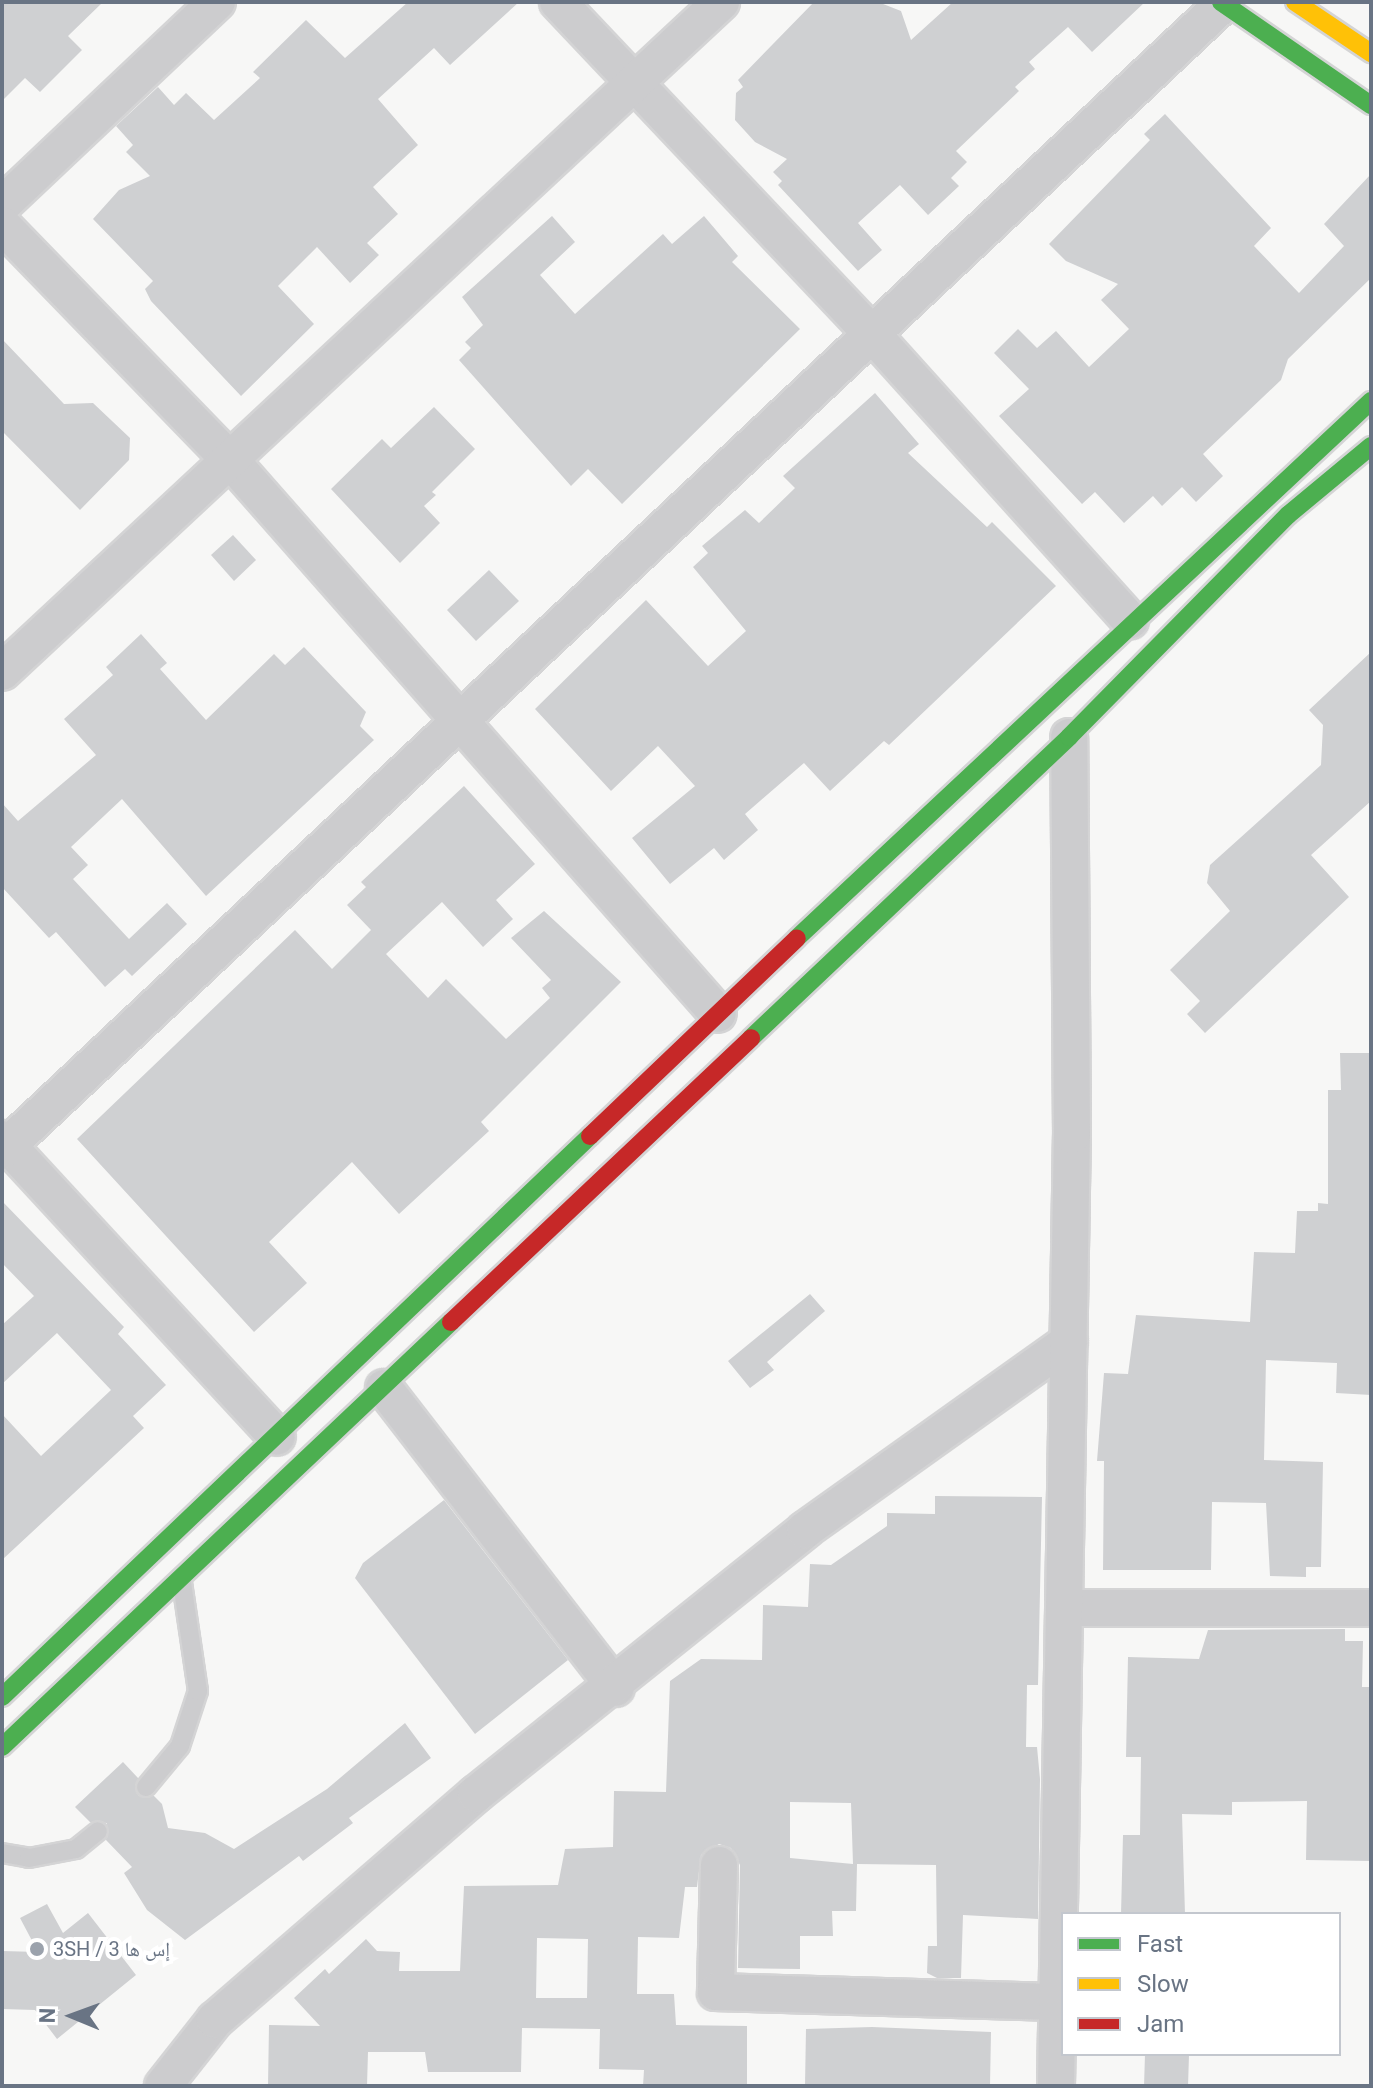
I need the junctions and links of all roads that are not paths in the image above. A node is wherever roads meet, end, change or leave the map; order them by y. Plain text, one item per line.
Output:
1 (217, 2) edge
2 (558, 2) edge
3 (721, 2) edge
4 (1295, 2) edge
5 (1222, 3) edge
6 (1371, 53) edge
7 (637, 81) junction
8 (1371, 105) edge
9 (2, 205) edge
10 (2, 225) edge
11 (873, 335) junction
12 (1371, 401) edge
13 (1371, 446) edge
14 (232, 462) junction
15 (1130, 620) junction
16 (2, 672) edge
17 (459, 717) junction
18 (1069, 737) junction
19 (718, 1014) junction
20 (4, 1145) edge
21 (1069, 1342) junction
22 (384, 1388) junction
23 (277, 1437) junction
24 (182, 1578) junction
25 (1065, 1608) junction
26 (1371, 1608) edge
27 (616, 1688) junction
28 (2, 1697) edge
29 (2, 1747) edge
30 (146, 1787) dead end
31 (98, 1831) dead end
32 (2, 1853) edge
33 (719, 1865) dead end
34 (1054, 2002) junction
35 (163, 2086) edge
36 (1056, 2086) edge

1 - 9 street
2 - 7 street
3 - 7 street
4 - 6 main road
5 - 8 main road
5 - 11 street
7 - 11 street
7 - 14 street
10 - 14 street
11 - 15 street
11 - 17 street
12 - 15 main road
13 - 18 main road
14 - 16 street
14 - 17 street
15 - 19 main road
17 - 19 street
17 - 20 street
18 - 21 street
18 - 22 main road
19 - 23 main road
20 - 23 street
21 - 25 street
21 - 27 street
22 - 24 main road
22 - 27 street
23 - 28 main road
24 - 29 main road
24 - 30 lane
25 - 26 street
25 - 34 street
27 - 35 street
31 - 32 lane
33 - 34 street
34 - 36 street

